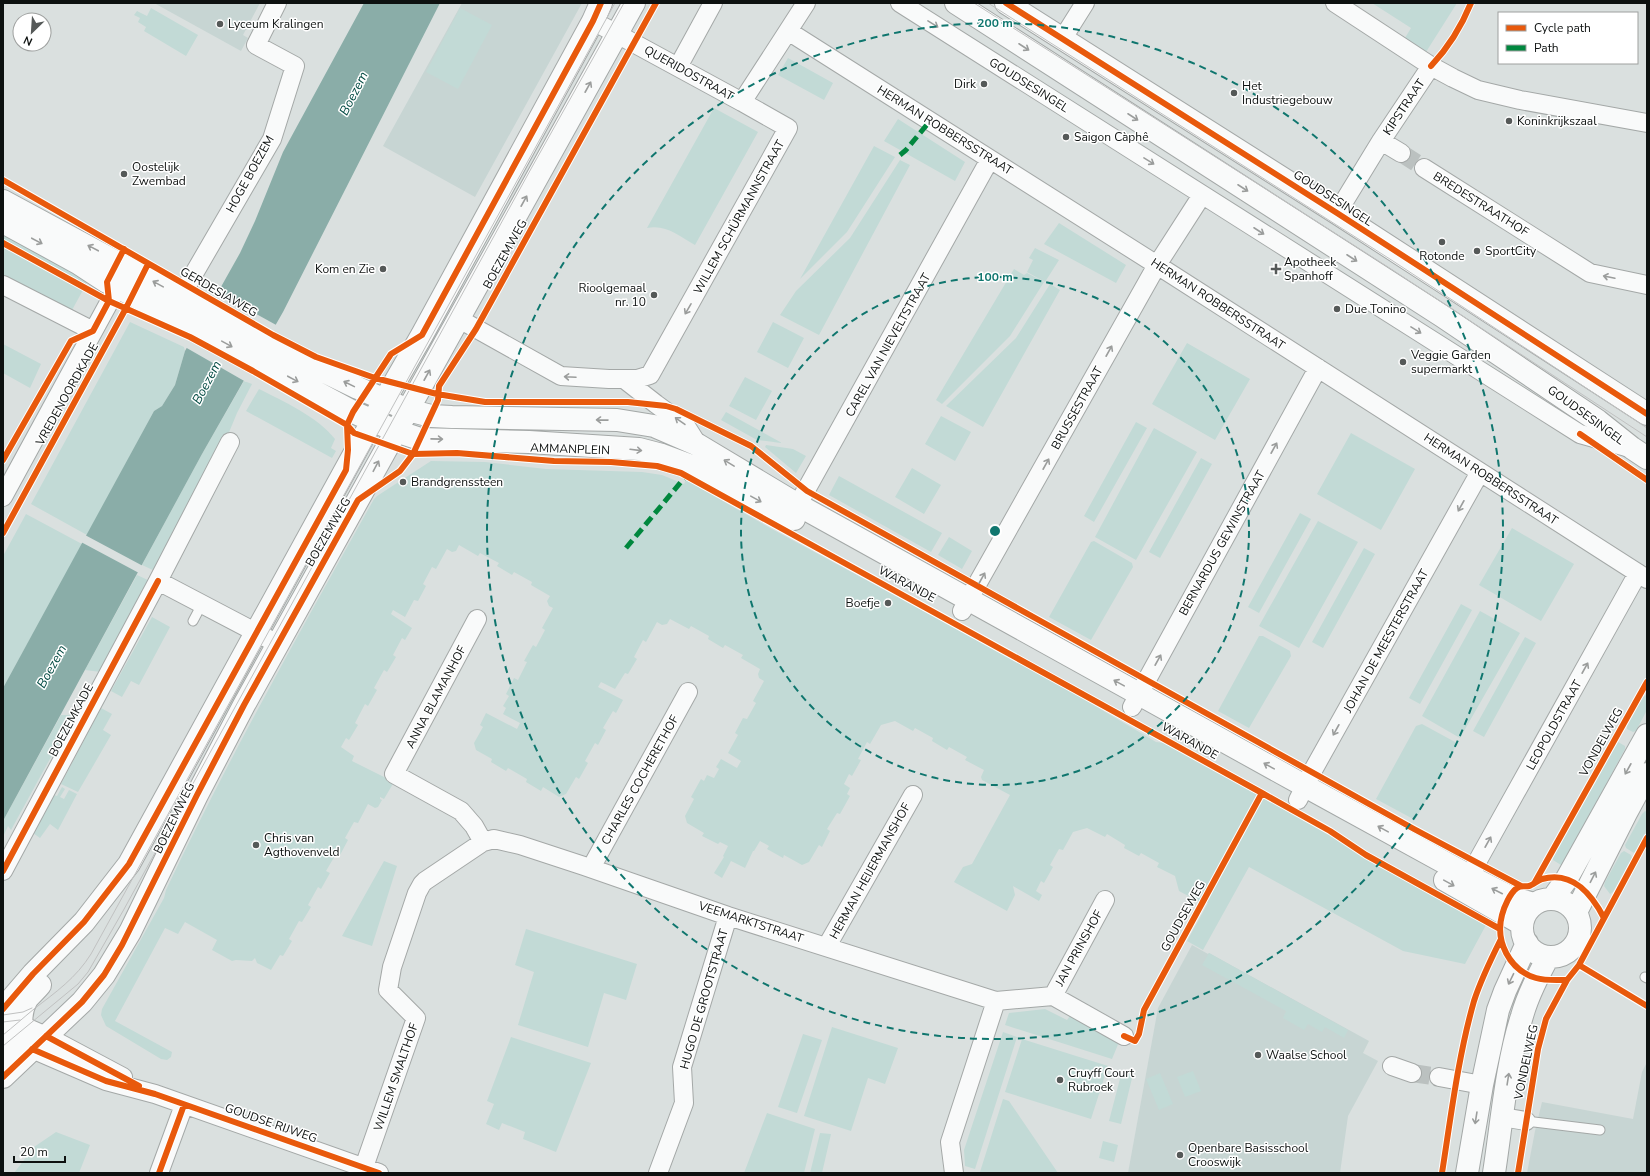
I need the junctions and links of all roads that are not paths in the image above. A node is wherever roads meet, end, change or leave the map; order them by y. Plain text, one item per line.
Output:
1 (277, 3) edge
2 (634, 3) edge
3 (713, 3) edge
4 (806, 3) edge
5 (900, 3) edge
6 (956, 3) edge
7 (1006, 3) edge
8 (1085, 3) edge
9 (1334, 3) edge
10 (597, 12) edge
11 (788, 31) junction
12 (618, 34) junction
13 (1063, 38) junction
14 (1432, 66) junction
15 (678, 67) junction
16 (742, 102) junction
17 (1647, 123) edge
18 (1382, 141) junction
19 (1401, 153) tunnel mouth
20 (990, 159) junction
21 (1424, 168) tunnel mouth
22 (1202, 195) junction
23 (3, 201) edge
24 (1337, 213) junction
25 (3, 222) edge
26 (1157, 265) junction
27 (128, 267) junction
28 (3, 285) edge
29 (1647, 285) edge
30 (117, 287) junction
31 (175, 305) junction
32 (459, 319) junction
33 (93, 331) junction
34 (263, 352) junction
35 (1318, 368) junction
36 (616, 379) junction
37 (384, 401) junction
38 (408, 410) junction
39 (1647, 414) edge
40 (372, 422) junction
41 (396, 431) junction
42 (230, 442) dead end
43 (698, 445) junction
44 (1639, 453) edge
45 (1480, 472) junction
46 (3, 497) edge
47 (794, 512) junction
48 (1642, 576) edge
49 (158, 581) junction
50 (202, 604) junction
51 (966, 605) junction
52 (477, 619) dead end
53 (193, 621) dead end
54 (256, 633) junction
55 (278, 644) junction
56 (688, 692) dead end
57 (1136, 700) junction
58 (1647, 735) edge
59 (1647, 774) edge
60 (1302, 793) junction
61 (912, 795) dead end
62 (482, 842) junction
63 (591, 868) junction
64 (3, 871) edge
65 (1470, 877) junction
66 (1105, 900) dead end
67 (1543, 901) junction
68 (1576, 912) junction
69 (728, 916) junction
70 (84, 922) junction
71 (1524, 934) junction
72 (827, 946) junction
73 (1548, 957) junction
74 (1053, 996) junction
75 (996, 1001) junction
76 (3, 1009) edge
77 (9, 1022) edge
78 (1124, 1036) dead end
79 (39, 1042) junction
80 (3, 1062) edge
81 (1392, 1066) dead end
82 (1412, 1073) tunnel mouth
83 (3, 1077) edge
84 (1439, 1077) tunnel mouth
85 (1482, 1085) junction
86 (184, 1105) junction
87 (1502, 1117) junction
88 (1526, 1121) joint
89 (1600, 1130) dead end
90 (375, 1171) edge
91 (159, 1173) edge
92 (658, 1173) edge
93 (954, 1173) edge
94 (1467, 1173) edge
95 (1494, 1173) edge

1 - 31 street, HOGE BOEZEM
2 - 12 main road, BOEZEMWEG
3 - 15 street
4 - 11 street
5 -> 22 street, GOUDSESINGEL
6 -> 44 main road, GOUDSESINGEL
7 - 13 main road, GOUDSESINGEL
8 - 13 street
9 - 14 street
10 - 12 street, QUERIDOSTRAAT
10 - 37 main road, BOEZEMWEG
11 - 16 street
11 - 20 street, HERMAN ROBBERSSTRAAT
12 - 15 street, QUERIDOSTRAAT
32 -> 12 main road, BOEZEMWEG
13 - 24 main road, GOUDSESINGEL
14 - 17 street
14 - 18 street, KIPSTRAAT
15 - 16 street, QUERIDOSTRAAT
16 -> 36 street, WILLEM SCHÜRMANNSTRAAT
18 - 19 street
18 - 24 street, KIPSTRAAT
20 - 26 street, HERMAN ROBBERSSTRAAT
20 - 47 street, CAREL VAN NIEVELTSTRAAT
29 -> 21 street, BREDESTRAATHOF
22 - 26 street, BRUSSESTRAAT
22 -> 44 street, GOUDSESINGEL
27 -> 23 main road, GERDESIAWEG
24 - 39 main road, GOUDSESINGEL
25 -> 30 main road, GERDESIAWEG
26 - 35 street, HERMAN ROBBERSSTRAAT
51 -> 26 street, BRUSSESTRAAT
27 - 30 street, VREDENOORDKADE
31 -> 27 main road, GERDESIAWEG
28 - 33 street
30 - 31 main road, GERDESIAWEG
30 - 33 street, VREDENOORDKADE
31 - 34 main road, GERDESIAWEG
36 -> 32 street
38 -> 32 main road, BOEZEMWEG
33 - 46 street, VREDENOORDKADE
37 -> 34 main road, GERDESIAWEG
34 -> 40 main road, GERDESIAWEG
35 - 45 street, HERMAN ROBBERSSTRAAT
57 -> 35 street, BERNARDUS GEWINSTRAAT
43 -> 36 street
37 - 38 main road, GERDESIAWEG
37 - 40 main road, BOEZEMWEG
38 - 41 main road, BOEZEMWEG
43 -> 38 main road
40 - 41 main road, AMMANPLEIN
40 - 54 main road, BOEZEMWEG
41 -> 47 main road, AMMANPLEIN
55 -> 41 main road, BOEZEMWEG
42 - 49 street, BOEZEMKADE
47 -> 43 main road
45 - 48 street, HERMAN ROBBERSSTRAAT
45 -> 60 street, JOHAN DE MEESTERSTRAAT
47 - 51 main road, WARANDE
65 -> 48 street, LEOPOLDSTRAAT
49 - 50 street
49 - 64 street, BOEZEMKADE
50 - 53 lane
50 - 54 street
51 - 57 main road, WARANDE
52 - 62 street, ANNA BLAMANHOF
54 - 55 street
54 - 70 main road, BOEZEMWEG
55 - 79 main road, BOEZEMWEG
56 - 63 street, CHARLES COCHERETHOF
57 - 60 main road, WARANDE
58 -> 67 main road
68 -> 59 main road
65 -> 60 main road, WARANDE
60 -> 71 main road, WARANDE
61 - 72 street, HERMAN HEIJERMANSHOF
62 - 63 street, VEEMARKTSTRAAT
62 - 90 street, WILLEM SMALTHOF
63 - 69 street, VEEMARKTSTRAAT
67 -> 65 main road, WARANDE
66 - 74 street, JAN PRINSHOF
67 - 68 main road
67 - 71 main road
68 - 73 main road
69 - 72 street, VEEMARKTSTRAAT
69 - 92 street, HUGO DE GROOTSTRAAT
70 - 76 main road, BOEZEMWEG
70 - 77 main road
71 - 73 main road
71 -> 85 main road
72 - 75 street, VEEMARKTSTRAAT
87 -> 73 main road, VONDELWEG
74 - 75 street, VEEMARKTSTRAAT
74 - 78 street
75 - 93 street
77 - 79 main road
77 - 80 main road
79 - 83 main road, BOEZEMWEG
79 - 86 street, GOUDSE RIJWEG
81 - 82 street
84 - 85 street
85 -> 94 main road
86 - 90 street, GOUDSE RIJWEG
86 - 91 street
87 - 88 street
87 - 95 main road, VONDELWEG
88 - 89 lane

